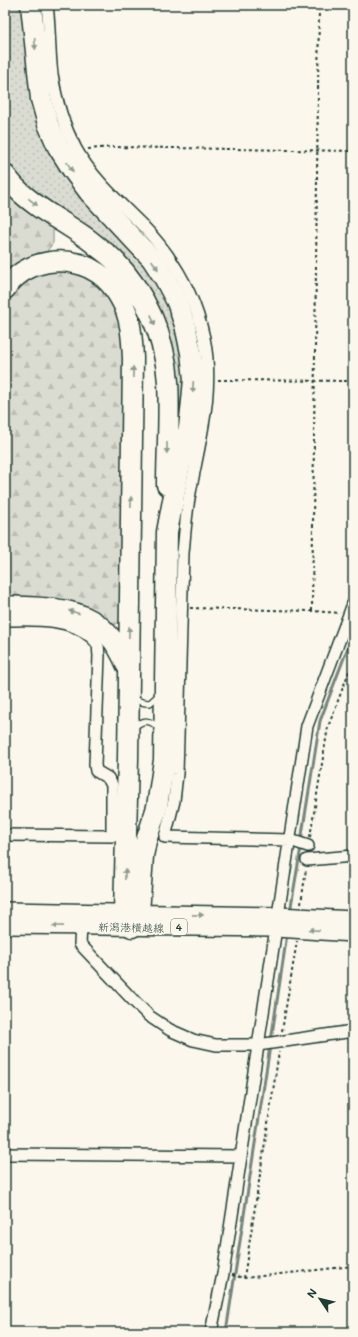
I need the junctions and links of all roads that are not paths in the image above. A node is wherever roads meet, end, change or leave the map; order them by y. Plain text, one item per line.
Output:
1 (31, 5) edge
2 (47, 5) edge
3 (5, 175) edge
4 (5, 290) edge
5 (167, 532) junction
6 (5, 606) edge
7 (351, 609) edge
8 (5, 620) edge
9 (128, 667) junction
10 (165, 679) junction
11 (128, 691) junction
12 (128, 736) junction
13 (164, 738) junction
14 (5, 835) edge
15 (290, 840) junction
16 (308, 846) road end
17 (353, 856) edge
18 (307, 860) road end
19 (5, 912) edge
20 (131, 918) junction
21 (353, 920) edge
22 (277, 922) junction
23 (299, 923) junction
24 (5, 925) edge
25 (80, 926) junction
26 (353, 933) edge
27 (353, 1031) edge
28 (258, 1044) junction
29 (5, 1154) edge
30 (241, 1156) junction
31 (211, 1332) edge

1 -> 5 highway
2 - 15 street
3 -> 5 highway
9 -> 4 highway
5 - 10 highway
9 -> 6 highway
7 - 15 street
8 - 14 street
9 - 11 highway
10 - 11 lane
10 - 13 highway
11 - 12 highway
12 - 13 lane
20 -> 12 highway
13 - 20 highway
15 - 16 street
15 - 22 street
17 - 18 street
19 - 20 main road, 新潟港横越線 / 4
20 - 22 main road, 新潟港横越線 / 4
20 - 25 main road, 新潟港横越線 / 4
21 - 23 main road, 新潟港横越線 / 4
22 - 23 main road, 新潟港横越線 / 4
22 - 28 street
26 -> 23 main road, 新潟港横越線 / 4
25 -> 24 main road, 新潟港横越線 / 4
25 - 28 street
27 - 28 street
28 - 30 street
29 - 30 street
30 - 31 street

